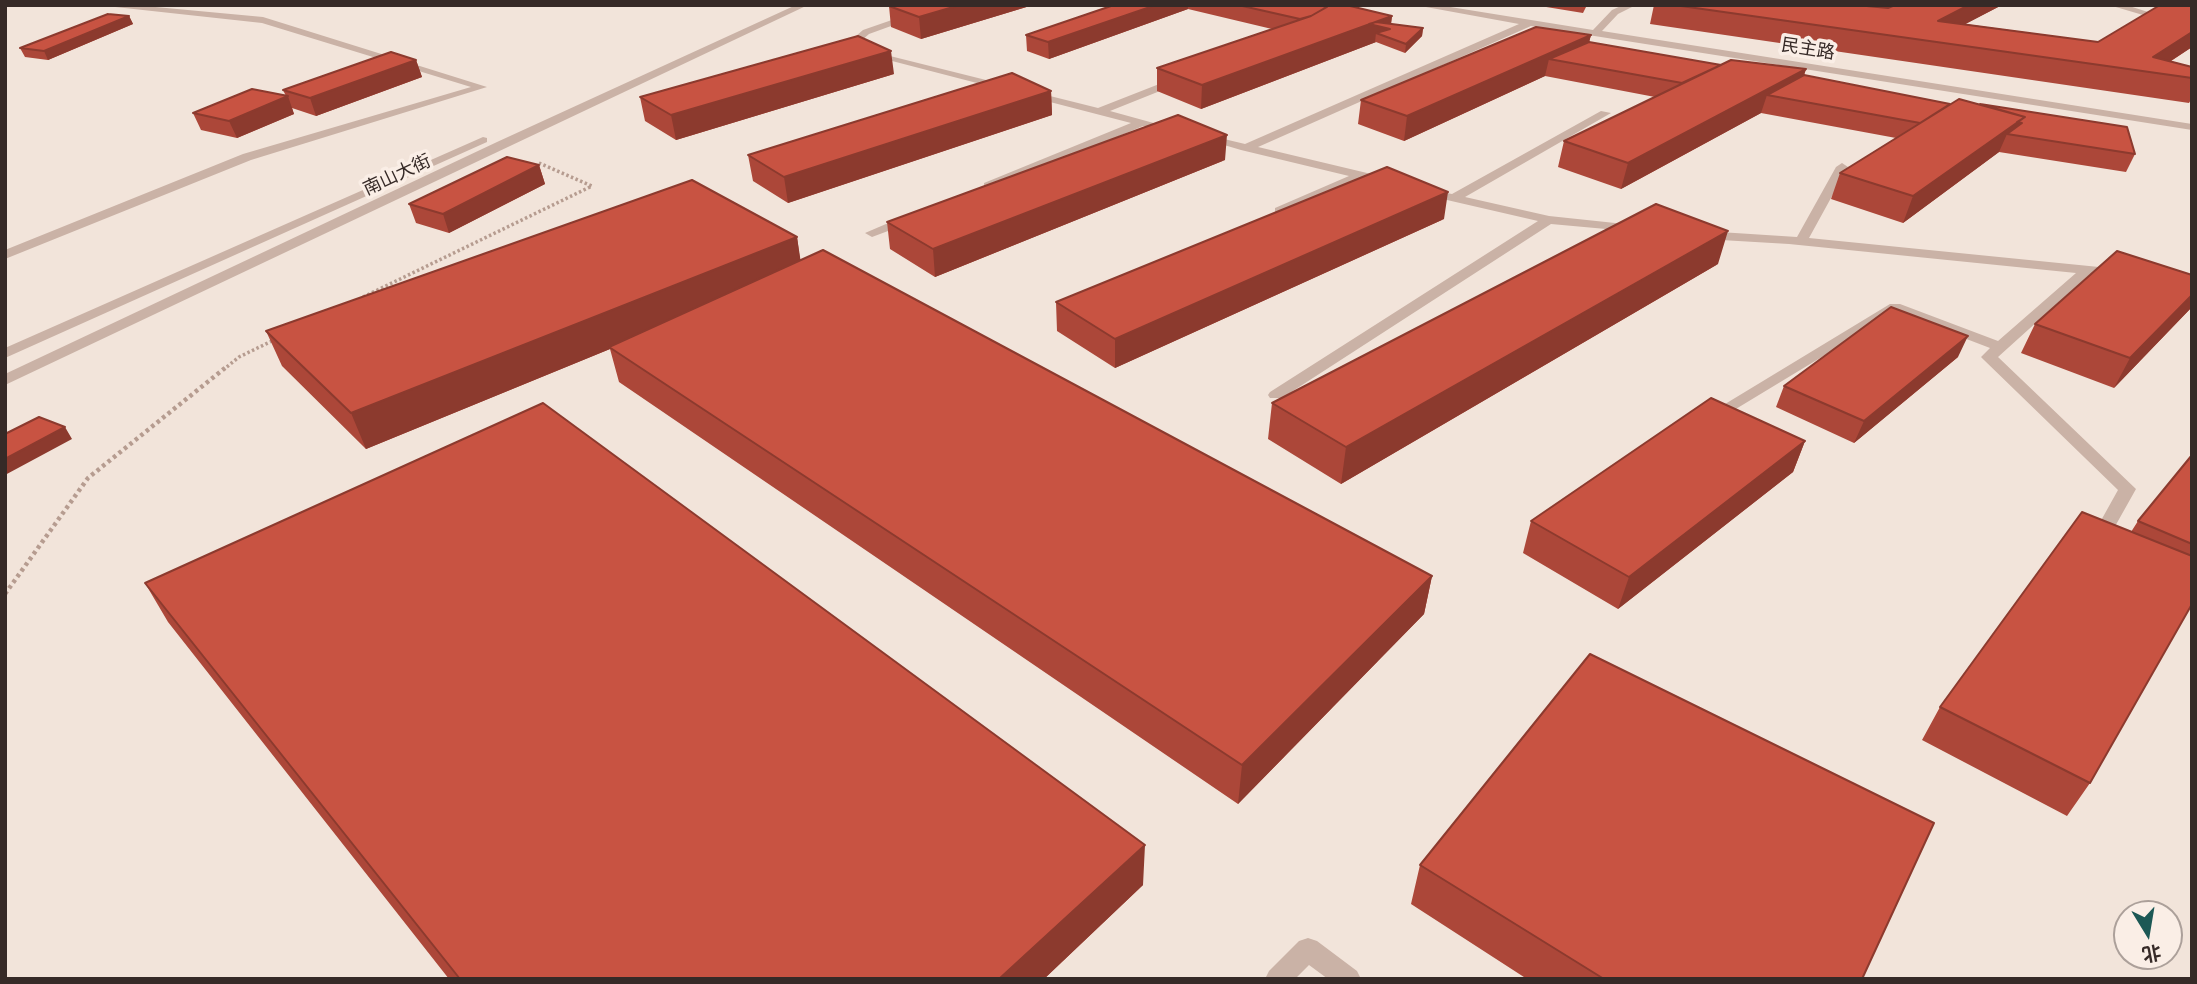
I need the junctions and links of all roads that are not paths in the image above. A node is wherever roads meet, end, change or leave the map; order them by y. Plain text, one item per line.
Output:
1 (101, 5) edge
2 (779, 5) edge
3 (804, 5) edge
4 (945, 5) edge
5 (1419, 5) edge
6 (1632, 5) edge
7 (2113, 5) edge
8 (2143, 12) edge
9 (1529, 23) junction
10 (1595, 33) junction
11 (867, 53) junction
12 (840, 60) edge
13 (1187, 77) edge
14 (1100, 111) junction
15 (1605, 113) dead end
16 (1143, 122) junction
17 (2192, 127) edge
18 (1245, 148) junction
19 (1842, 167) dead end
20 (1360, 176) junction
21 (1400, 185) edge
22 (1413, 188) edge
23 (975, 191) edge
24 (1453, 198) junction
25 (924, 212) edge
26 (1272, 215) edge
27 (1549, 220) junction
28 (1643, 229) edge
29 (872, 233) dead end
30 (1696, 235) edge
31 (1801, 241) junction
32 (5, 255) edge
33 (2087, 270) junction
34 (2126, 274) edge
35 (2001, 347) junction
36 (5, 354) edge
37 (5, 380) edge
38 (1276, 396) dead end
39 (1696, 426) edge
40 (2098, 541) edge
41 (1278, 979) edge
42 (1348, 979) edge

1 - 32 street
2 - 36 street, 南山大街
3 - 37 street, 南山大街
4 - 11 street
5 - 9 street, 民主路
6 - 10 street
7 - 8 street
9 - 10 street, 民主路
9 - 18 street
10 - 17 street, 民主路
11 - 12 street
11 - 14 street
13 - 14 street
14 - 16 street
15 - 24 street
16 - 18 street
16 - 23 street
18 - 20 street
19 - 31 street
20 - 21 street
20 - 26 street
22 - 24 street
24 - 27 street
25 - 29 street
27 - 28 street
27 - 38 street
30 - 31 street
31 - 33 street
33 - 34 street
33 - 35 street
35 - 39 street
35 - 40 street
41 - 42 street

